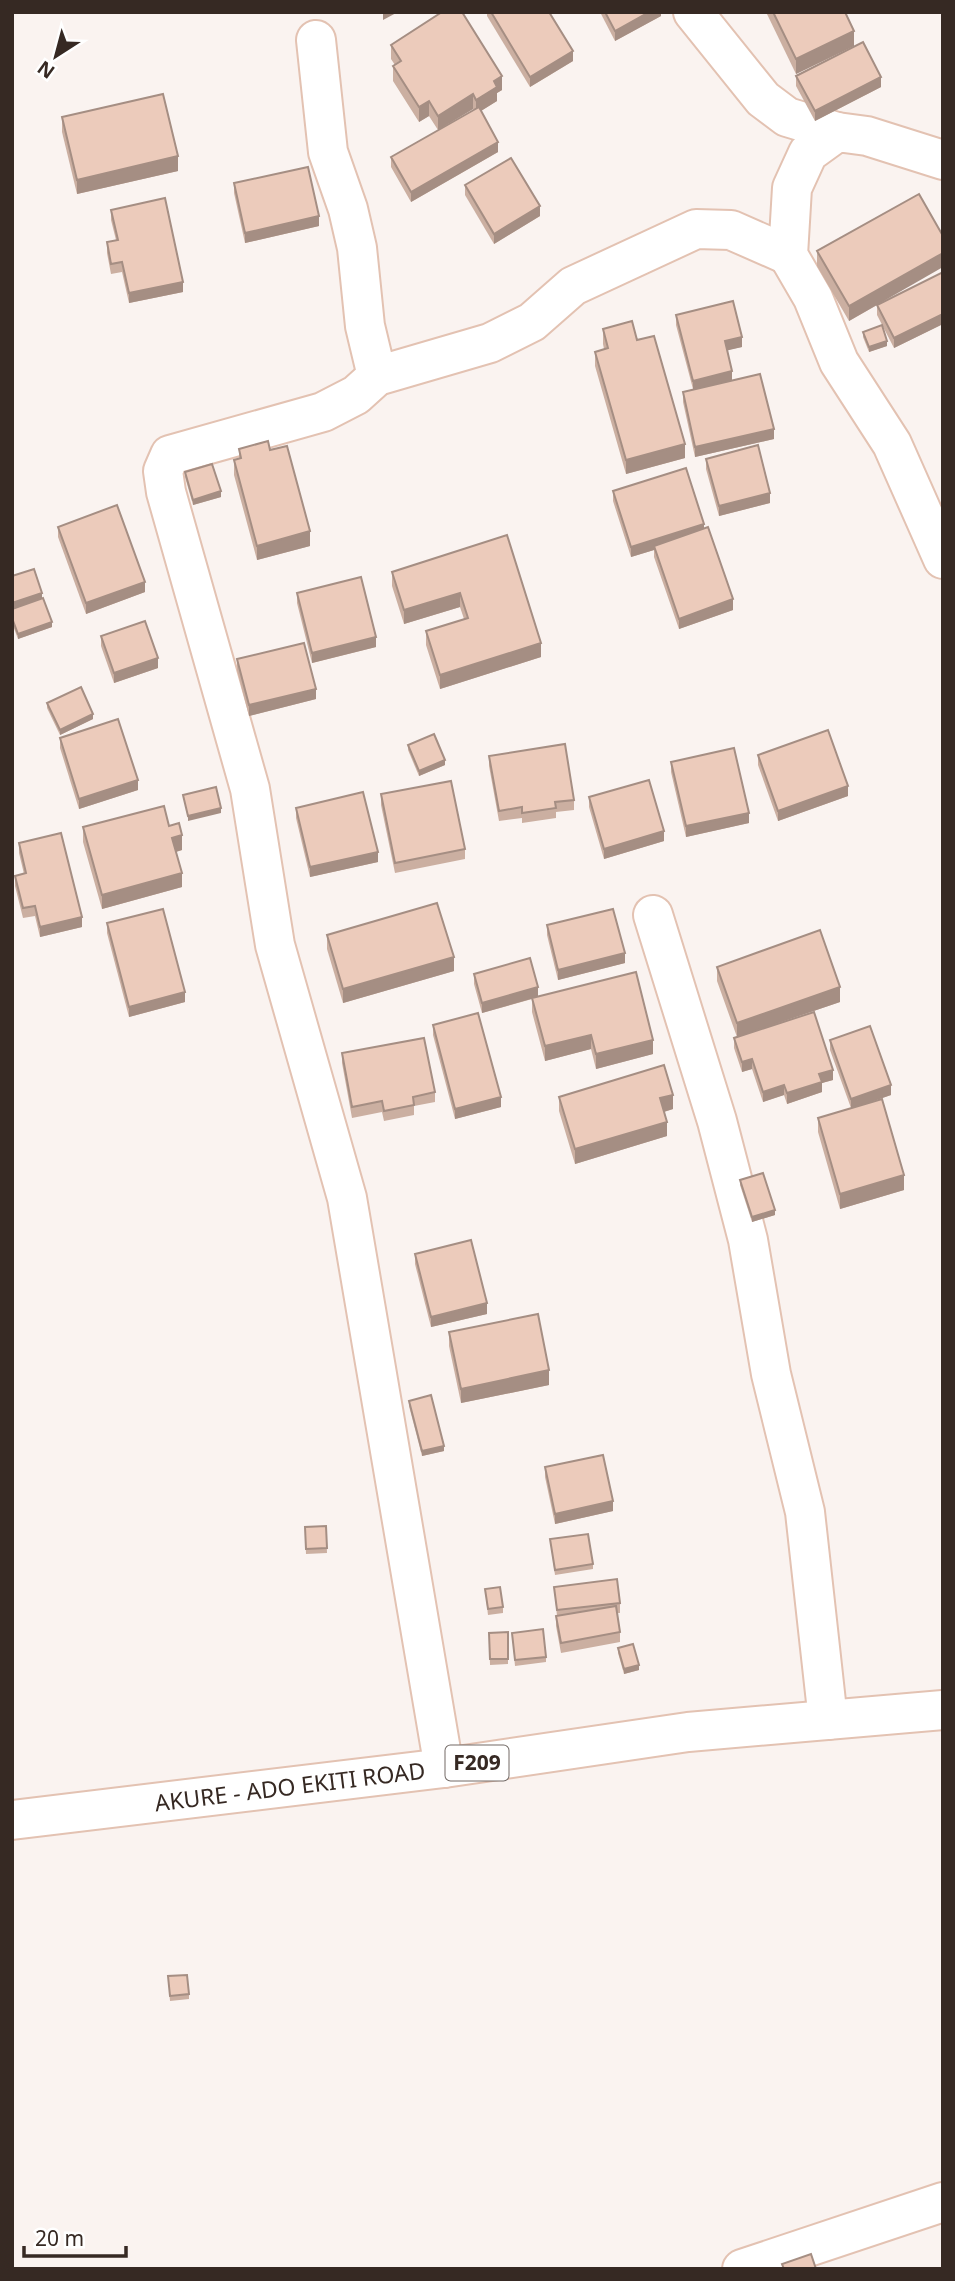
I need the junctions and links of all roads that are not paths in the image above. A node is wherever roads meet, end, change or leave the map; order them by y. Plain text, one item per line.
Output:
1 (693, 12) edge
2 (316, 40) dead end
3 (763, 99) junction
4 (837, 132) junction
5 (943, 160) edge
6 (792, 188) junction
7 (788, 255) junction
8 (377, 376) junction
9 (943, 559) edge
10 (653, 915) dead end
11 (943, 1710) edge
12 (828, 1720) junction
13 (443, 1768) junction
14 (12, 1820) edge
15 (943, 2202) edge
16 (742, 2269) edge

1 - 3 street
2 - 8 street
3 - 4 street
3 - 6 street
4 - 5 street
4 - 6 street
6 - 7 street
7 - 8 street
7 - 9 street
8 - 13 street
10 - 12 street
11 - 12 street, AKURE - ADO EKITI ROAD / F209
12 - 13 street, AKURE - ADO EKITI ROAD / F209
13 - 14 street, AKURE - ADO EKITI ROAD / F209
15 - 16 street

